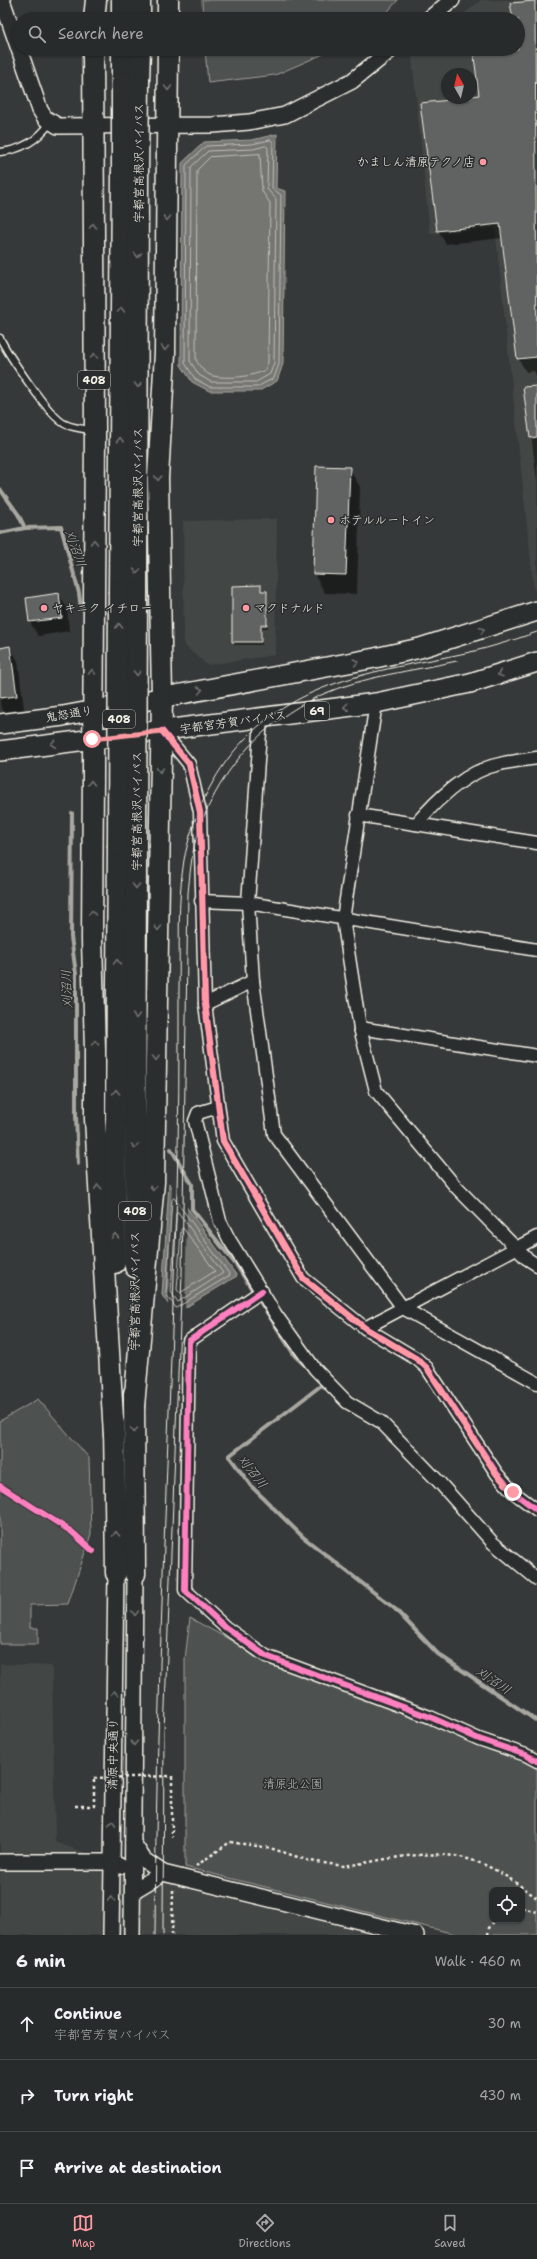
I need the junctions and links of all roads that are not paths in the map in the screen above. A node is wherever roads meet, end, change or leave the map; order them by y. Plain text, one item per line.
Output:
1 (2, 0) edge
2 (91, 0) edge
3 (96, 0) edge
4 (122, 0) edge
5 (140, 0) edge
6 (168, 0) edge
7 (452, 0) edge
8 (92, 12) edge
9 (94, 12) edge
10 (122, 12) edge
11 (140, 12) edge
12 (168, 12) edge
13 (437, 12) edge
14 (4, 16) edge
15 (12, 37) edge
16 (19, 56) edge
17 (93, 56) edge
18 (124, 56) edge
19 (138, 56) edge
20 (168, 56) edge
21 (383, 56) edge
22 (131, 81) junction
23 (50, 123) junction
24 (168, 125) junction
25 (92, 126) junction
26 (0, 152) edge
27 (0, 338) edge
28 (95, 431) junction
29 (537, 611) edge
30 (536, 665) edge
31 (162, 697) junction
32 (376, 703) junction
33 (92, 711) junction
34 (261, 718) junction
35 (0, 724) edge
36 (162, 731) junction
37 (92, 739) junction
38 (0, 751) edge
39 (537, 758) edge
40 (358, 815) junction
41 (416, 824) junction
42 (537, 843) edge
43 (127, 847) junction
44 (201, 901) junction
45 (248, 903) junction
46 (343, 919) junction
47 (537, 950) edge
48 (253, 981) junction
49 (205, 1004) junction
50 (360, 1028) junction
51 (537, 1056) edge
52 (218, 1107) junction
53 (537, 1237) edge
54 (515, 1247) junction
55 (537, 1264) edge
56 (257, 1294) junction
57 (403, 1308) junction
58 (365, 1328) junction
59 (537, 1383) edge
60 (134, 1406) junction
61 (114, 1435) junction
62 (537, 1510) edge
63 (126, 1574) junction
64 (537, 1579) edge
65 (537, 1761) edge
66 (134, 1815) junction
67 (133, 1843) junction
68 (0, 1862) edge
69 (111, 1862) junction
70 (163, 1873) junction
71 (133, 1891) junction
72 (111, 1935) edge
73 (132, 1935) edge
74 (416, 1935) edge

1 - 14 street
2 - 8 street
3 - 9 highway
4 - 10 highway
5 - 11 highway
6 - 12 highway
7 - 13 street
14 - 15 street
16 - 23 street
17 - 25 highway, 408
18 - 22 highway, 宇都宮高根沢バイパス / 408
19 - 22 highway, 宇都宮高根沢バイパス / 408
20 -> 24 highway, 408
21 - 24 street
22 - 43 highway, 宇都宮高根沢バイパス / 408, bridge
23 - 25 street
23 - 26 lane
24 - 25 street
24 -> 31 highway, 408
28 -> 25 highway, 408
27 - 28 lane
33 -> 28 highway, 408
31 -> 29 main road
30 -> 32 main road, 宇都宮芳賀バイパス / 69
31 - 33 main road, 鬼怒通り
31 - 36 highway, 408
32 -> 34 main road, 宇都宮芳賀バイパス / 69
32 - 40 street
33 - 35 main road, 鬼怒通り
33 - 37 highway, 408
34 - 36 main road, 宇都宮芳賀バイパス / 69
34 - 45 street
36 - 37 main road, 宇都宮芳賀バイパス / 69
36 - 44 street
36 -> 60 highway, 408
37 -> 38 main road, 69
61 -> 37 highway, 408
39 - 41 street
40 - 41 street
40 - 46 street
41 - 42 street
43 -> 60 highway, 宇都宮高根沢バイパス / 408
61 -> 43 highway, 宇都宮高根沢バイパス / 408
44 - 45 street
44 - 49 street
45 - 46 street
45 - 48 street
46 - 47 street
46 - 50 street
48 - 49 street
48 - 57 street
49 - 52 street
50 - 51 street
50 - 54 street
52 - 56 street
52 - 58 street
53 - 54 street
54 - 55 street
54 - 57 street
56 - 64 street
56 - 65 street
57 - 58 street
57 - 59 street
58 - 62 street
60 -> 63 highway, 宇都宮高根沢バイパス / 408
63 -> 61 highway, 宇都宮高根沢バイパス / 408
63 -> 66 street, 清原中央通り
69 -> 63 street, 清原中央通り
66 - 67 street, 清原中央通り
66 - 69 street
67 - 70 street
67 - 71 street, 清原中央通り
68 - 69 street
69 - 71 street
72 -> 69 street, 清原中央通り
70 - 71 street
70 - 74 street
71 - 73 street, 清原中央通り

